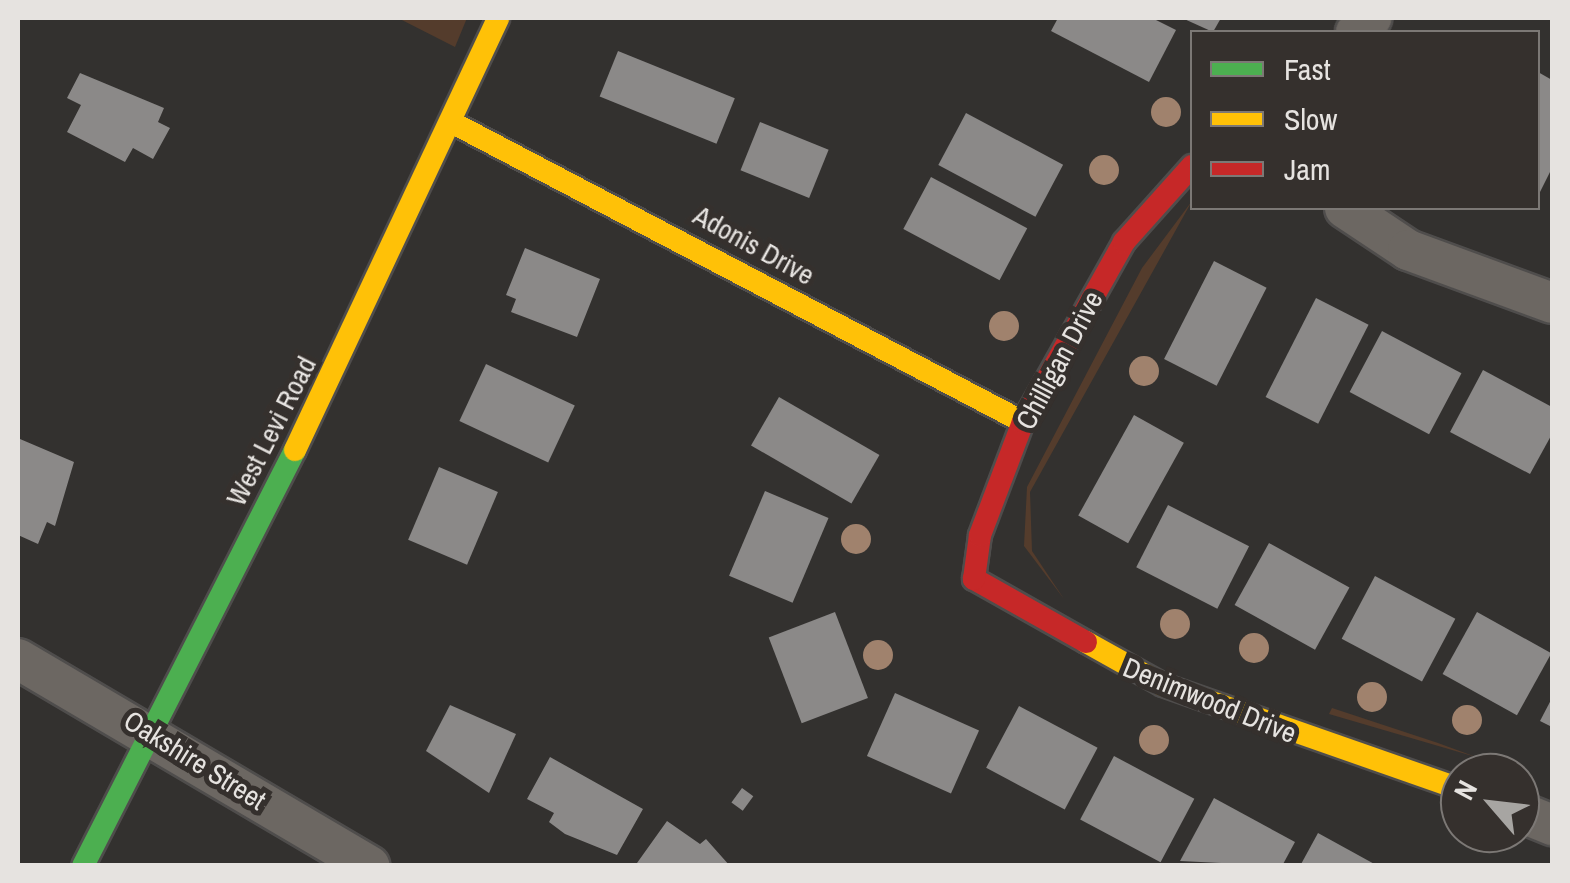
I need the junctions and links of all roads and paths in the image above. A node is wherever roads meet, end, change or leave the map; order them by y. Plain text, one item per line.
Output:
1 (498, 18) edge
2 (455, 124) junction
3 (1190, 168) edge
4 (1348, 210) edge
5 (1552, 303) edge
6 (1023, 422) junction
7 (974, 580) joint
8 (18, 659) edge
9 (152, 733) junction
10 (1440, 782) edge
11 (83, 866) edge
12 (370, 866) edge

1 - 2 street, West Levi Road
2 - 6 street, Adonis Drive
2 - 9 street, West Levi Road
3 - 6 street, Chilligan Drive
4 - 5 street
6 - 7 street, Chilligan Drive
7 - 10 street, Denimwood Drive
8 - 9 street, Oakshire Street
9 - 11 street, West Levi Road
9 - 12 street, Oakshire Street

